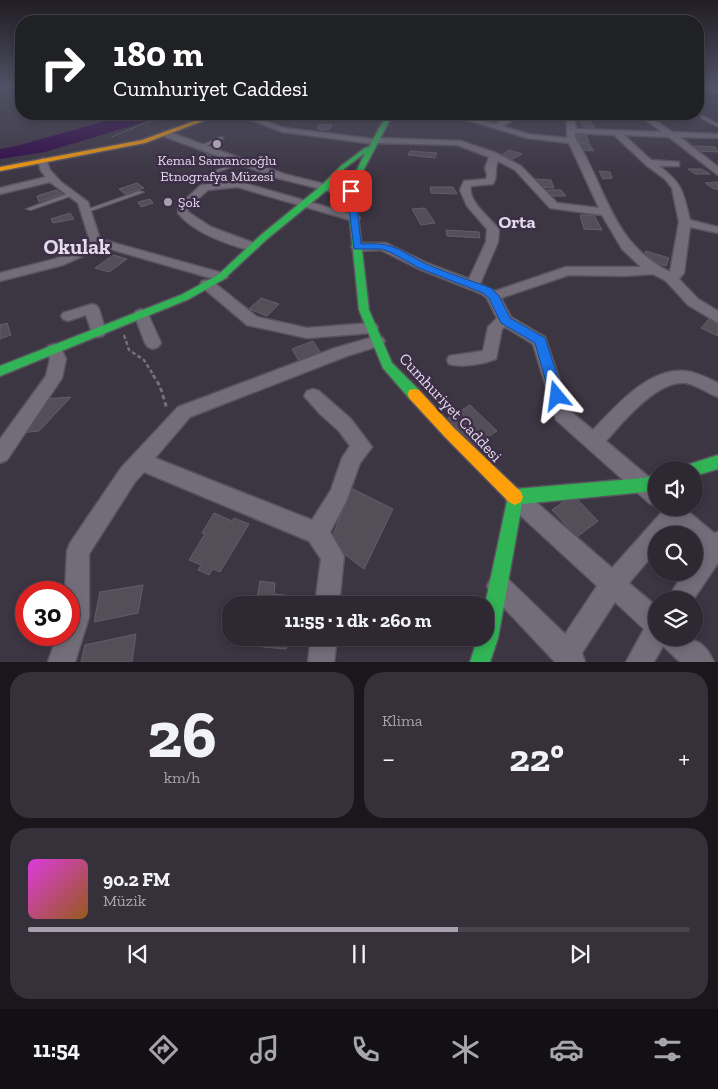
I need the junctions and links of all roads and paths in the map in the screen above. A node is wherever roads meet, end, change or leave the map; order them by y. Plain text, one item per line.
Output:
1 (705, 118) edge
2 (155, 120) edge
3 (202, 120) edge
4 (256, 120) edge
5 (387, 120) edge
6 (472, 120) edge
7 (507, 120) edge
8 (571, 120) edge
9 (650, 120) edge
10 (718, 126) edge
11 (495, 127) junction
12 (616, 132) junction
13 (166, 134) junction
14 (670, 134) junction
15 (572, 136) junction
16 (718, 136) edge
17 (112, 137) dead end
18 (222, 138) dead end
19 (376, 141) junction
20 (199, 147) junction
21 (493, 155) junction
22 (43, 161) junction
23 (239, 163) junction
24 (649, 163) junction
25 (676, 164) dead end
26 (0, 169) edge
27 (214, 172) dead end
28 (718, 172) edge
29 (53, 178) junction
30 (324, 188) junction
31 (0, 191) edge
32 (141, 192) dead end
33 (72, 194) junction
34 (352, 194) junction
35 (306, 204) junction
36 (29, 209) dead end
37 (86, 211) junction
38 (607, 212) junction
39 (354, 218) junction
40 (686, 222) junction
41 (718, 230) edge
42 (103, 243) junction
43 (254, 247) junction
44 (357, 247) junction
45 (656, 270) junction
46 (0, 277) edge
47 (221, 277) junction
48 (671, 278) junction
49 (207, 284) junction
50 (474, 285) junction
51 (493, 296) junction
52 (141, 314) junction
53 (68, 316) dead end
54 (718, 318) edge
55 (505, 320) junction
56 (103, 330) junction
57 (374, 334) junction
58 (153, 342) dead end
59 (54, 350) junction
60 (455, 360) dead end
61 (0, 371) edge
62 (718, 390) edge
63 (313, 396) dead end
64 (177, 419) junction
65 (594, 442) junction
66 (0, 454) edge
67 (140, 461) junction
68 (718, 462) edge
69 (703, 467) edge
70 (648, 484) edge
71 (648, 487) edge
72 (515, 498) junction
73 (667, 516) edge
74 (679, 516) edge
75 (318, 533) junction
76 (717, 548) edge
77 (498, 585) junction
78 (612, 586) junction
79 (686, 591) edge
80 (328, 596) edge
81 (648, 616) edge
82 (323, 646) edge
83 (649, 646) edge
84 (682, 646) edge
85 (570, 658) edge
86 (62, 662) edge
87 (321, 662) edge
88 (480, 662) edge
89 (639, 662) edge
90 (701, 662) edge

1 - 10 lane
2 - 17 path
3 - 13 main road
4 - 19 street
5 - 19 main road, Cumhuriyet Caddesi
6 - 11 street
7 - 11 street
8 - 15 street
9 - 14 street
11 - 15 street
12 - 14 street
12 - 15 street
12 - 24 street
13 - 20 street
13 - 22 main road
14 - 16 street
14 - 28 street
15 - 38 street
18 - 20 lane
19 - 21 street
19 - 30 main road
19 - 34 main road, Cumhuriyet Caddesi
20 - 23 street
21 - 38 street
21 - 50 street
22 - 26 main road
22 - 29 street
23 - 27 lane
23 - 30 street
24 - 25 street
24 - 40 street
29 - 31 street
29 - 33 street
30 - 34 street
30 - 35 main road
32 - 37 lane
33 - 36 lane
33 - 37 street
34 - 39 main road, Cumhuriyet Caddesi
35 - 39 street
35 - 43 main road
35 - 43 street
37 - 42 street
38 - 45 street
39 - 44 main road, Cumhuriyet Caddesi
40 - 41 street
40 - 48 street
42 - 46 street
42 - 47 street
43 - 47 main road
44 - 50 street
44 - 57 main road, Cumhuriyet Caddesi
45 - 48 street
45 - 51 street
47 - 49 main road
48 - 54 street
49 - 52 main road
49 - 57 street
50 - 51 street
51 - 55 street
52 - 56 main road
52 - 58 street
53 - 56 street
55 - 60 street
55 - 65 street
56 - 59 main road
56 - 64 path
57 - 64 street
57 - 72 main road, Cumhuriyet Caddesi
59 - 61 main road
59 - 66 street
62 - 65 street
63 - 75 street
64 - 67 street
65 - 70 street
67 - 75 street
67 - 86 street
68 - 69 main road
71 - 72 main road
72 - 77 main road
72 - 78 street
73 - 78 street
74 - 76 street
75 - 80 street
76 - 79 street
77 - 85 street
77 - 88 main road
78 - 81 street
78 - 85 street
82 - 87 street
83 - 89 street
84 - 90 street

